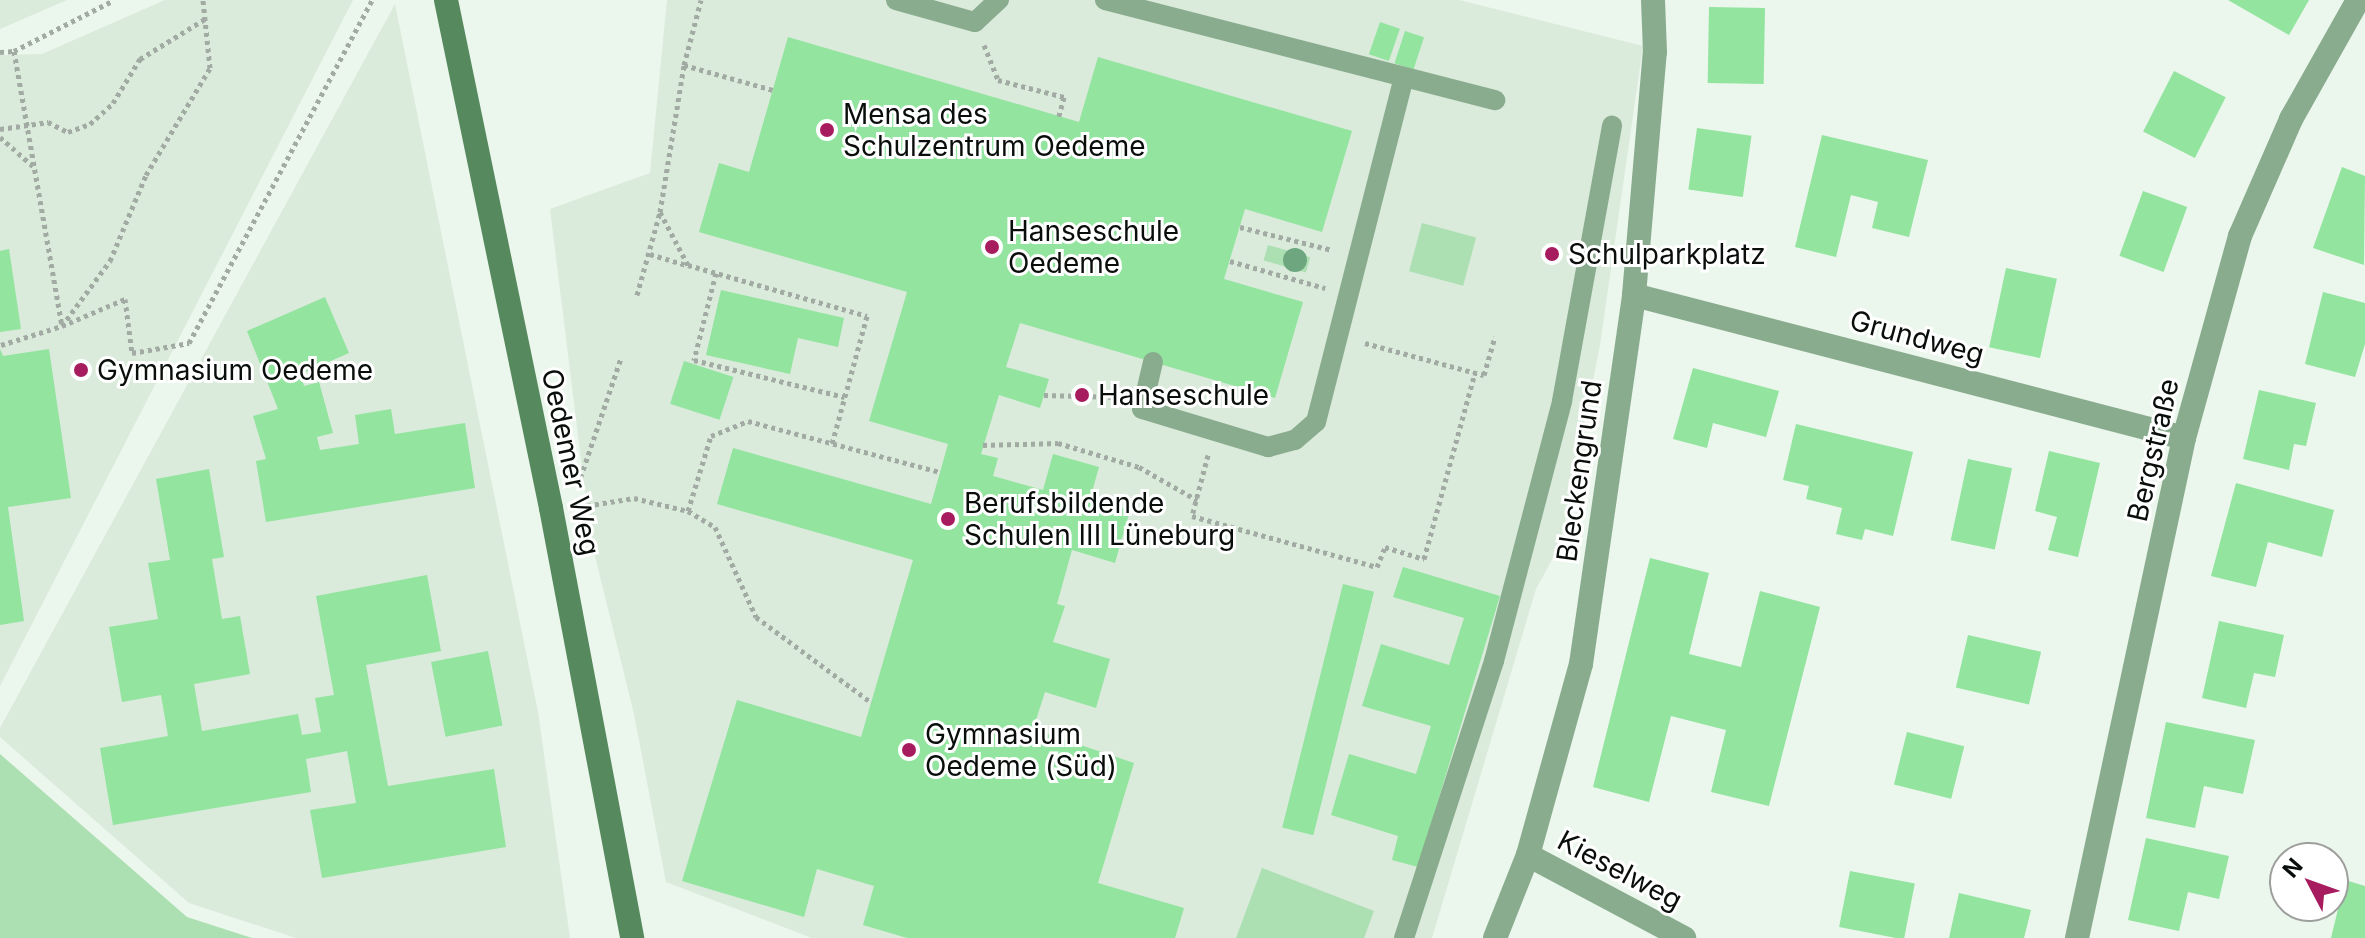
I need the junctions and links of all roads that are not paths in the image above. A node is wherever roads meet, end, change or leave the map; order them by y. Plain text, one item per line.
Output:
1 (446, 0) edge
2 (896, 0) edge
3 (999, 0) edge
4 (1105, 0) edge
5 (1653, 0) edge
6 (2358, 0) edge
7 (1403, 80) junction
8 (1495, 100) dead end
9 (1612, 126) dead end
10 (1634, 295) junction
11 (1153, 362) dead end
12 (2184, 438) junction
13 (1528, 855) junction
14 (632, 938) edge
15 (1404, 938) edge
16 (1495, 938) edge
17 (1684, 938) edge
18 (2077, 938) edge

1 - 14 street, Oedemer Weg
2 - 3 lane
4 - 7 lane
5 - 10 street, Bleckengrund
6 - 12 street, Bergstraße
7 - 8 lane
7 - 11 lane
9 - 15 lane
10 - 12 street, Grundweg
10 - 13 street, Bleckengrund
12 - 18 street, Bergstraße
13 - 16 street, Bleckengrund
13 - 17 street, Kieselweg

